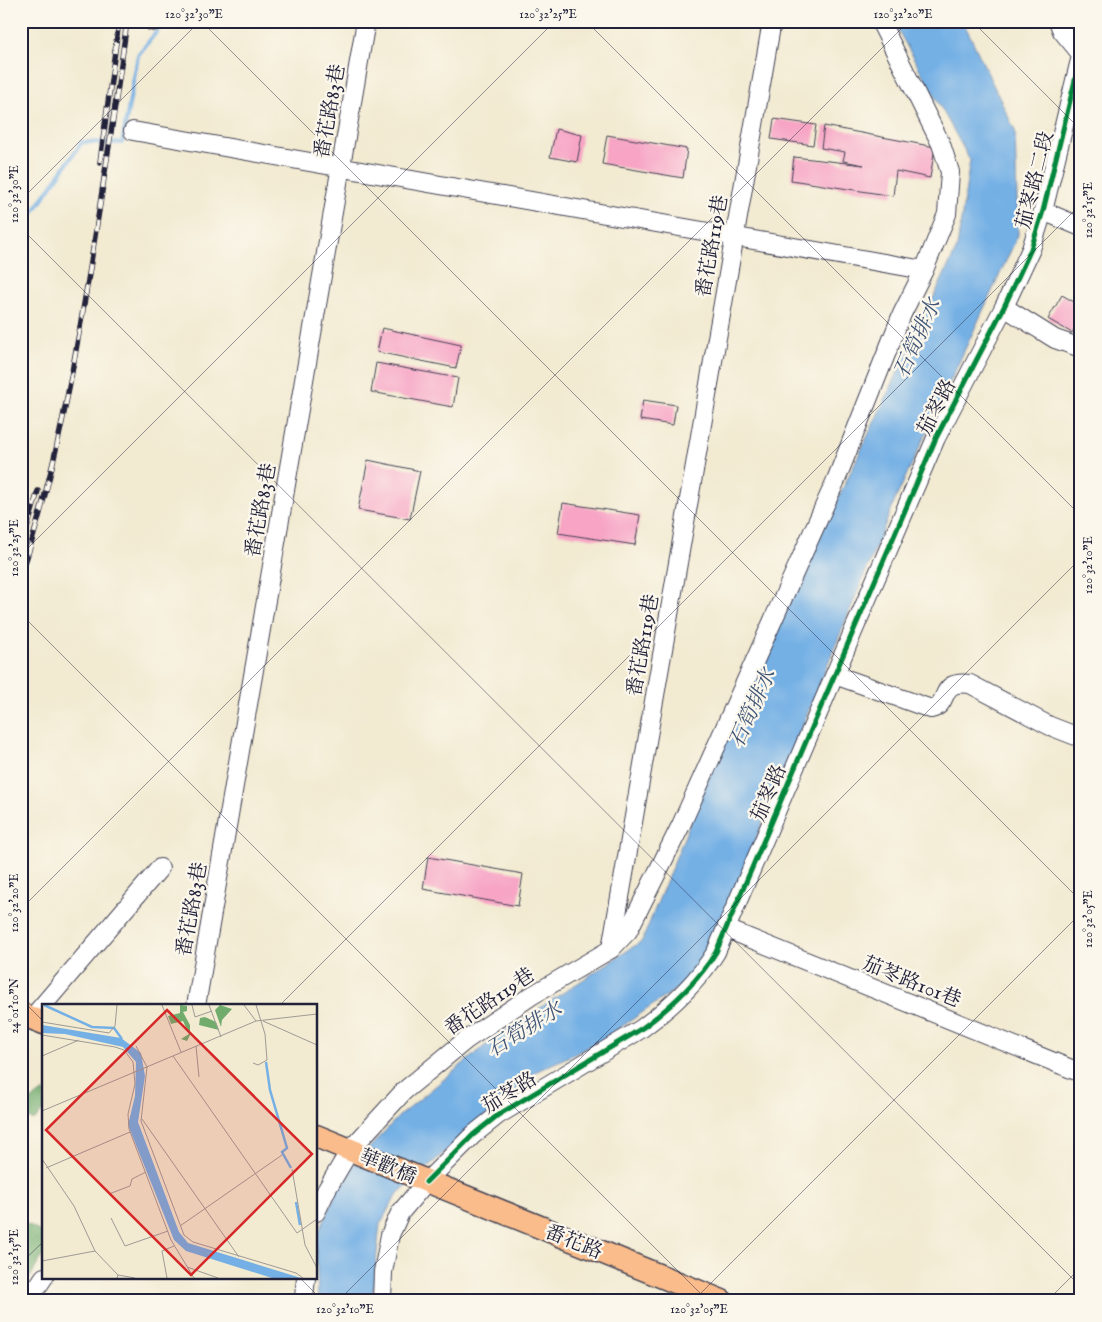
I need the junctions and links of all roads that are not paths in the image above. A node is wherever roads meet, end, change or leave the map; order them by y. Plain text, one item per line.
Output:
1 (366, 21) edge
2 (772, 21) edge
3 (880, 21) edge
4 (1058, 21) edge
5 (1081, 55) edge
6 (133, 131) dead end
7 (340, 168) junction
8 (1043, 211) junction
9 (1081, 227) edge
10 (735, 237) junction
11 (924, 270) junction
12 (1004, 307) junction
13 (1081, 348) edge
14 (835, 675) junction
15 (1081, 738) edge
16 (160, 868) dead end
17 (727, 930) junction
18 (610, 948) junction
19 (44, 1004) edge
20 (196, 1004) edge
21 (42, 1006) edge
22 (32, 1018) edge
23 (1081, 1073) edge
24 (318, 1137) edge
25 (350, 1150) junction
26 (426, 1182) junction
27 (318, 1208) edge
28 (42, 1280) edge
29 (306, 1280) edge
30 (304, 1297) dead end
31 (28, 1301) edge
32 (382, 1301) edge
33 (722, 1301) edge

1 - 7 street, 番花路83巷
2 - 10 street, 番花路119巷
3 - 11 street
4 - 5 street
5 - 8 street, 茄苳路二段
6 - 7 street
7 - 10 street
7 - 20 street, 番花路83巷
8 - 9 street
8 - 12 street, 茄苳路二段
10 - 11 street
10 - 18 street, 番花路119巷
11 - 18 street
12 - 13 street
12 - 14 street, 茄苳路
14 - 15 street
14 - 17 street, 茄苳路
16 - 19 street
17 - 23 street, 茄苳路101巷
17 - 26 street, 茄苳路
18 - 25 street, 番花路119巷
21 - 22 street
24 - 25 main road
25 - 26 main road, 華歡橋
25 - 27 street, 番花路119巷
26 - 32 street, 茄苳路
26 - 33 main road, 番花路
28 - 31 street
29 - 30 street

